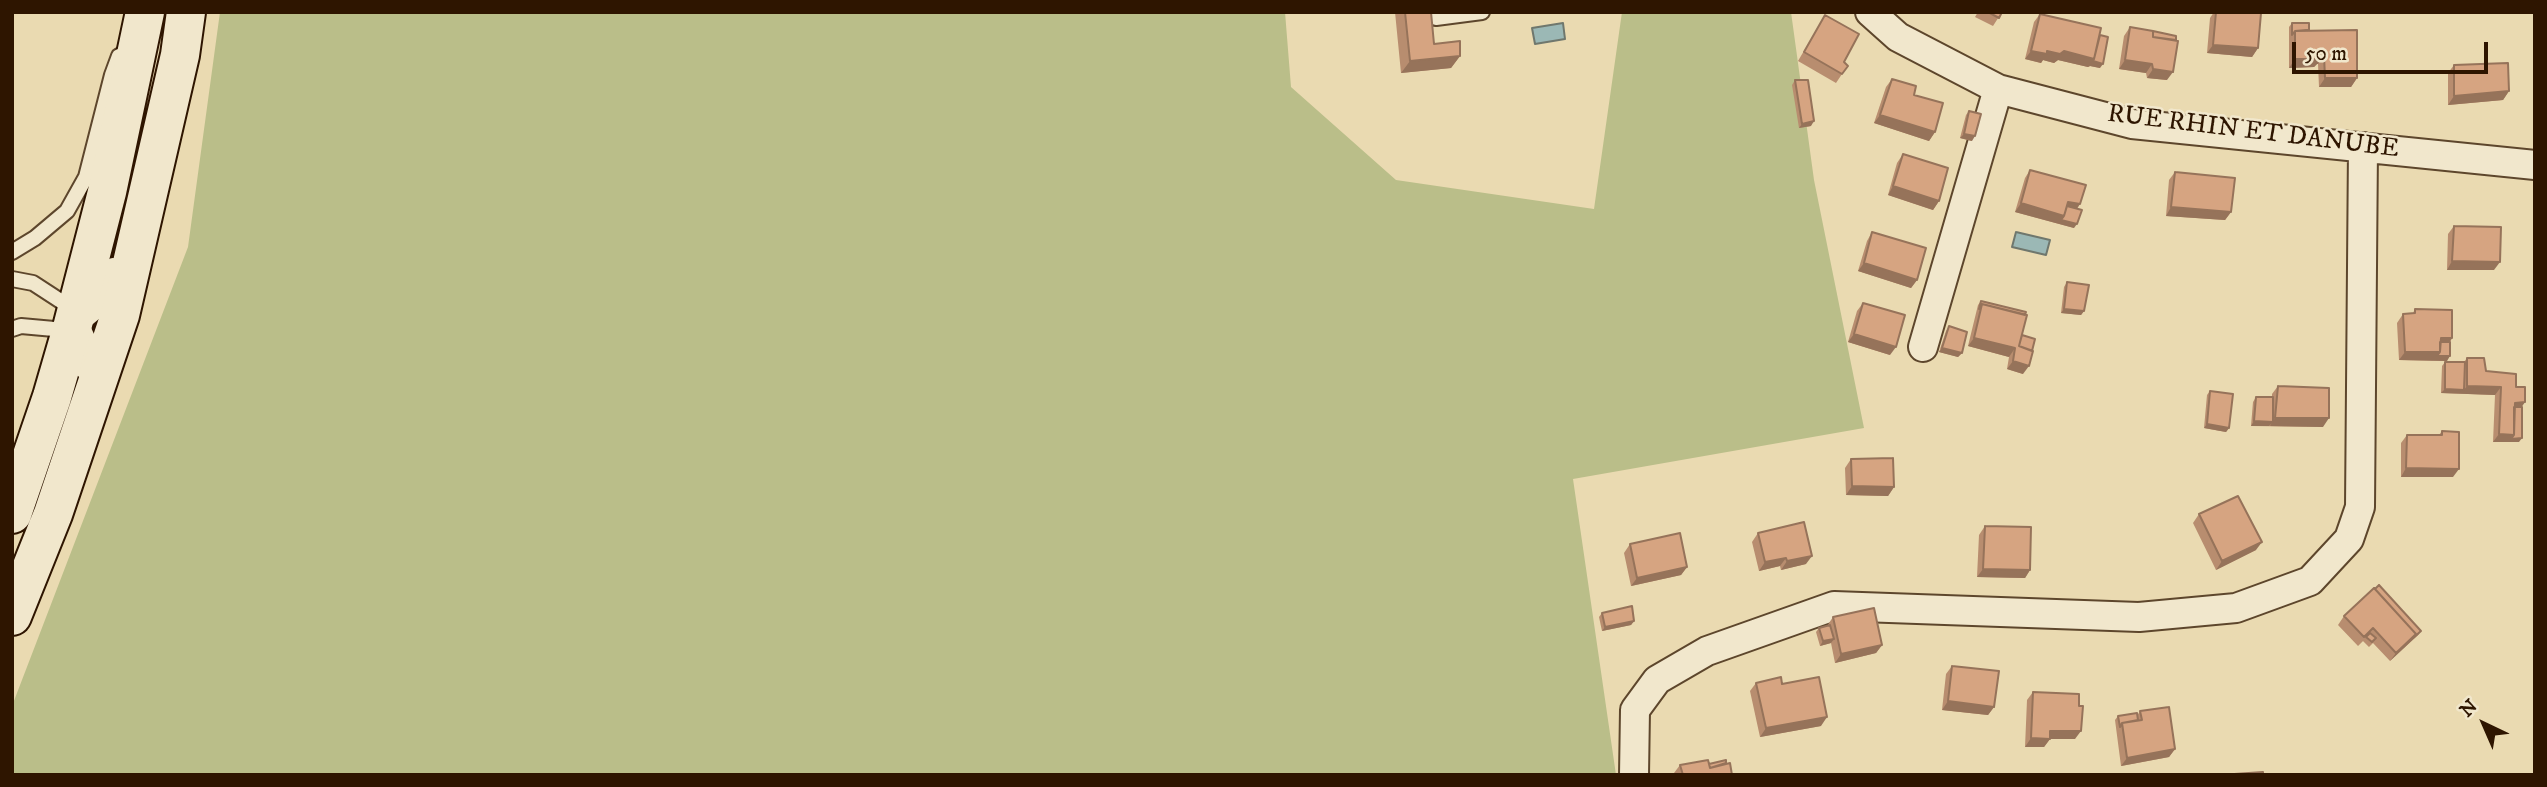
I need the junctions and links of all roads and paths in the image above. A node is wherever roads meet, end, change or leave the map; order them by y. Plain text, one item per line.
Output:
1 (136, 12) edge
2 (145, 12) edge
3 (186, 12) edge
4 (1482, 12) edge
5 (1870, 12) edge
6 (1436, 18) dead end
7 (180, 55) junction
8 (1998, 89) junction
9 (2363, 147) junction
10 (2535, 165) edge
11 (130, 205) dead end
12 (12, 252) edge
13 (116, 253) dead end
14 (12, 279) edge
15 (77, 320) junction
16 (12, 329) edge
17 (1923, 346) dead end
18 (81, 382) dead end
19 (24, 488) edge
20 (53, 514) junction
21 (12, 616) edge
22 (1634, 775) edge

1 - 12 lane
2 - 15 main road
3 - 7 main road
4 - 6 lane
5 - 8 street, RUE RHIN ET DANUBE
7 - 11 lane
7 - 20 main road
8 - 9 street, RUE RHIN ET DANUBE
8 - 17 street
9 - 10 street, RUE RHIN ET DANUBE
9 - 22 street
13 - 15 lane
14 - 15 lane
15 - 16 lane
15 - 18 lane
15 - 19 main road
19 - 20 lane
20 - 21 main road

